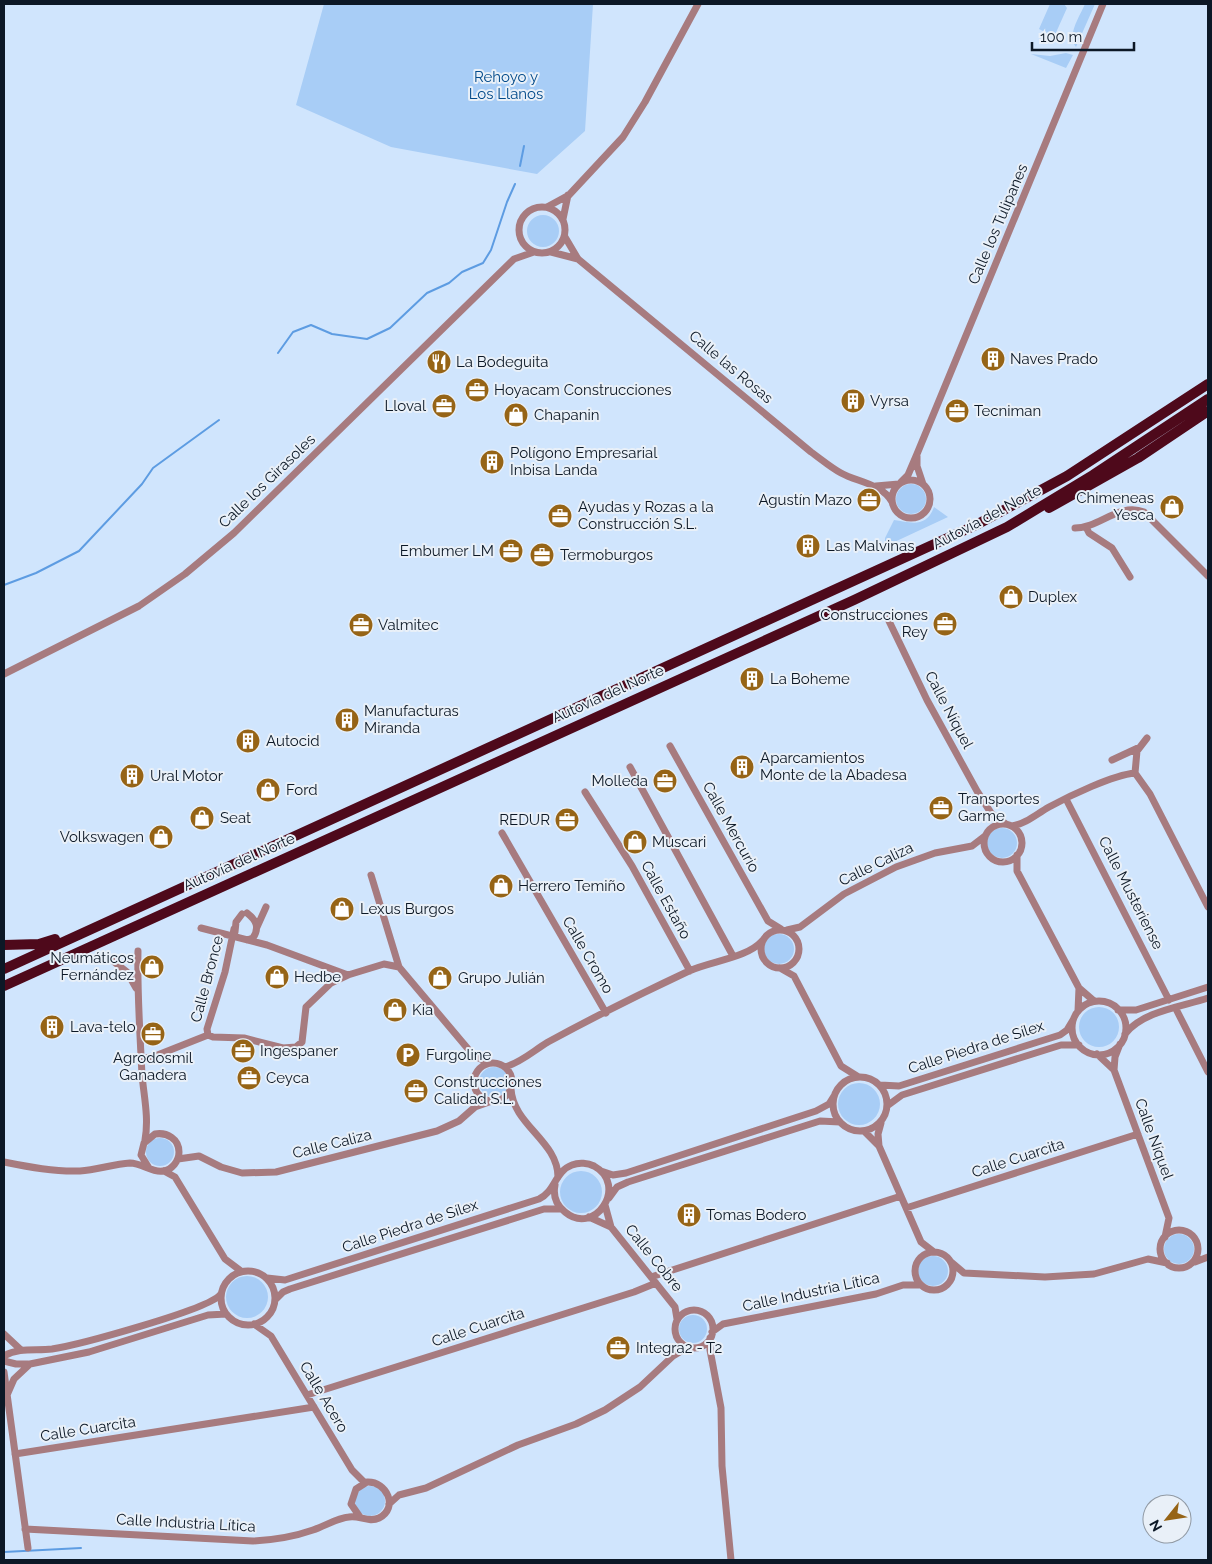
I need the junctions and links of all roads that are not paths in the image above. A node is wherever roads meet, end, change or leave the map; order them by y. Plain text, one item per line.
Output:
1 (698, 4) edge
2 (1103, 4) edge
3 (569, 195) junction
4 (547, 207) junction
5 (563, 219) junction
6 (565, 237) junction
7 (520, 238) junction
8 (534, 252) junction
9 (551, 252) junction
10 (514, 259) junction
11 (578, 259) junction
12 (1208, 384) edge
13 (1208, 399) edge
14 (1208, 411) edge
15 (917, 454) junction
16 (900, 483) junction
17 (923, 484) junction
18 (873, 486) junction
19 (892, 502) junction
20 (1007, 527) junction
21 (1086, 527) junction
22 (1075, 528) dead end
23 (1208, 576) edge
24 (1130, 577) dead end
25 (888, 619) dead end
26 (4, 674) edge
27 (1147, 738) dead end
28 (670, 746) dead end
29 (1140, 747) junction
30 (1112, 760) dead end
31 (630, 767) dead end
32 (1135, 773) junction
33 (584, 792) dead end
34 (1066, 799) junction
35 (990, 813) junction
36 (1025, 824) junction
37 (1009, 825) junction
38 (502, 833) dead end
39 (985, 835) junction
40 (1021, 838) junction
41 (972, 846) junction
42 (988, 854) junction
43 (1017, 855) junction
44 (1004, 862) junction
45 (1017, 871) junction
46 (371, 875) dead end
47 (266, 907) dead end
48 (1208, 907) edge
49 (768, 921) junction
50 (94, 927) junction
51 (800, 927) junction
52 (201, 928) dead end
53 (257, 929) junction
54 (784, 930) junction
55 (234, 933) junction
56 (244, 940) junction
57 (763, 940) junction
58 (799, 944) junction
59 (4, 945) edge
60 (267, 945) junction
61 (138, 951) dead end
62 (749, 952) junction
63 (732, 956) junction
64 (765, 960) junction
65 (113, 961) dead end
66 (795, 961) junction
67 (327, 967) junction
68 (399, 967) junction
69 (780, 968) junction
70 (4, 969) edge
71 (690, 971) junction
72 (348, 974) junction
73 (794, 976) junction
74 (331, 983) junction
75 (4, 986) edge
76 (1208, 987) edge
77 (1079, 988) junction
78 (137, 990) junction
79 (1208, 998) edge
80 (1169, 1000) junction
81 (1094, 1001) junction
82 (1176, 1009) junction
83 (1118, 1010) junction
84 (1078, 1012) junction
85 (606, 1013) junction
86 (1073, 1020) junction
87 (1125, 1034) junction
88 (208, 1035) junction
89 (1120, 1044) junction
90 (1079, 1045) junction
91 (1097, 1054) junction
92 (474, 1056) junction
93 (141, 1059) junction
94 (490, 1063) junction
95 (517, 1064) junction
96 (841, 1066) junction
97 (505, 1067) junction
98 (1114, 1070) junction
99 (1208, 1072) edge
100 (477, 1073) junction
101 (857, 1076) junction
102 (512, 1078) junction
103 (880, 1085) junction
104 (839, 1086) junction
105 (511, 1089) junction
106 (476, 1090) junction
107 (834, 1096) junction
108 (495, 1101) junction
109 (514, 1106) junction
110 (887, 1106) junction
111 (475, 1107) junction
112 (882, 1120) junction
113 (148, 1122) junction
114 (840, 1122) junction
115 (864, 1131) junction
116 (163, 1134) junction
117 (1138, 1134) junction
118 (145, 1140) junction
119 (177, 1144) junction
120 (879, 1146) junction
121 (141, 1152) junction
122 (191, 1156) junction
123 (177, 1160) junction
124 (557, 1160) junction
125 (4, 1162) edge
126 (130, 1163) junction
127 (574, 1164) junction
128 (149, 1168) junction
129 (164, 1171) junction
130 (601, 1171) junction
131 (175, 1177) junction
132 (558, 1177) junction
133 (555, 1185) junction
134 (901, 1196) junction
135 (608, 1198) junction
136 (605, 1205) junction
137 (906, 1208) junction
138 (561, 1209) junction
139 (589, 1217) junction
140 (1169, 1219) junction
141 (611, 1227) junction
142 (1180, 1230) junction
143 (1165, 1237) junction
144 (921, 1242) junction
145 (1198, 1245) junction
146 (1161, 1246) junction
147 (934, 1252) junction
148 (1208, 1257) edge
149 (919, 1258) junction
150 (225, 1259) junction
151 (1148, 1259) junction
152 (951, 1262) junction
153 (1167, 1263) junction
154 (1190, 1265) junction
155 (242, 1271) junction
156 (915, 1271) junction
157 (964, 1272) junction
158 (267, 1278) junction
159 (654, 1280) junction
160 (950, 1280) junction
161 (226, 1281) junction
162 (904, 1285) junction
163 (921, 1285) junction
164 (220, 1295) junction
165 (275, 1300) junction
166 (675, 1307) junction
167 (688, 1310) junction
168 (226, 1314) junction
169 (269, 1315) junction
170 (709, 1317) junction
171 (677, 1319) junction
172 (254, 1324) junction
173 (723, 1324) junction
174 (4, 1334) edge
175 (676, 1334) junction
176 (711, 1335) junction
177 (271, 1336) junction
178 (688, 1347) junction
179 (699, 1347) junction
180 (20, 1349) junction
181 (4, 1356) edge
182 (672, 1356) junction
183 (4, 1361) edge
184 (30, 1364) junction
185 (713, 1365) junction
186 (4, 1372) edge
187 (7, 1395) junction
188 (307, 1395) junction
189 (314, 1407) junction
190 (15, 1454) junction
191 (354, 1473) junction
192 (365, 1482) junction
193 (356, 1489) junction
194 (385, 1489) junction
195 (399, 1496) junction
196 (352, 1504) junction
197 (389, 1504) junction
198 (360, 1517) junction
199 (342, 1518) junction
200 (25, 1529) junction
201 (28, 1548) dead end
202 (731, 1560) edge

1 - 3 street
2 - 15 street, Calle los Tulipanes
3 - 4 street
3 - 5 street
4 - 5 street
4 - 7 street
5 - 6 street
6 - 9 street
6 - 11 street, Calle las Rosas
7 - 8 street
7 - 10 street, Calle los Girasoles
8 - 9 street
8 - 10 street, Calle los Girasoles
9 - 11 street, Calle las Rosas
10 - 26 street, Calle los Girasoles
11 - 18 street, Calle las Rosas
12 - 50 highway, Autovía del Norte
13 - 20 highway, Autovía del Norte
14 - 20 highway
15 - 16 street, Calle los Tulipanes
15 - 17 street
16 - 17 street
16 - 18 street, Calle las Rosas
16 - 19 street
17 - 19 street
18 - 19 street, Calle las Rosas
20 - 75 highway, Autovía del Norte
21 - 22 street
21 - 23 street
21 - 24 street
25 - 35 street, Calle Níquel
27 - 29 street
28 - 49 street, Calle Mercurio
29 - 30 street
29 - 32 street
31 - 63 street
32 - 34 street
32 - 48 street
33 - 71 street, Calle Estaño
34 - 36 street
34 - 80 street, Calle Musteriense
35 - 37 street, Calle Níquel
35 - 39 street
36 - 37 street
36 - 40 street
37 - 39 street
37 - 40 street
38 - 85 street, Calle Cromo
39 - 41 street, Calle Caliza
39 - 42 street
40 - 43 street
41 - 42 street
41 - 51 street, Calle Caliza
42 - 44 street
43 - 44 street
43 - 45 street
44 - 45 street
45 - 77 street
46 - 68 street
47 - 53 street
49 - 54 street, Calle Mercurio
49 - 57 street
50 - 59 highway
50 - 70 highway, Autovía del Norte
51 - 54 street, Calle Caliza
51 - 58 street
52 - 55 street
53 - 55 street, Calle Bronce
53 - 56 street
53 - 60 street
54 - 57 street
54 - 58 street
55 - 56 street
55 - 88 street, Calle Bronce
56 - 60 street
57 - 62 street
57 - 64 street
58 - 66 street
60 - 67 street
61 - 78 street
62 - 63 street
62 - 64 street
63 - 71 street
64 - 69 street
65 - 78 street
66 - 69 street
66 - 73 street
67 - 72 street
67 - 74 street
68 - 72 street
68 - 92 street
69 - 73 street
71 - 85 street
72 - 74 street
73 - 96 street
74 - 88 street
76 - 80 street
77 - 81 street
77 - 84 street
78 - 93 street
79 - 82 street
80 - 83 street
81 - 83 street
81 - 84 street
82 - 87 street
82 - 99 street
83 - 87 street
84 - 86 street
85 - 95 street
86 - 90 street
86 - 103 street, Calle Piedra de Sílex
87 - 89 street
88 - 93 street
89 - 91 street
89 - 98 street
90 - 91 street
90 - 110 street, Calle Piedra de Sílex
91 - 98 street, Calle Níquel
92 - 94 street
92 - 100 street
93 - 113 street
94 - 97 street
94 - 100 street
95 - 97 street
95 - 102 street
96 - 101 street
96 - 104 street
97 - 102 street
98 - 117 street, Calle Níquel
100 - 106 street
101 - 103 street
101 - 104 street
102 - 105 street
103 - 110 street
104 - 107 street
105 - 108 street
105 - 109 street
106 - 108 street
106 - 111 street
107 - 114 street
107 - 130 street
108 - 109 street
108 - 111 street, Calle Caliza
109 - 124 street
110 - 112 street
111 - 122 street, Calle Caliza
112 - 115 street
112 - 120 street
113 - 116 street
113 - 118 street
114 - 115 street
114 - 135 street
115 - 120 street
116 - 118 street
116 - 119 street
117 - 137 street, Calle Cuarcita
117 - 140 street, Calle Níquel
118 - 121 street
119 - 122 street, Calle Caliza
119 - 123 street
120 - 134 street
121 - 126 street
121 - 128 street
122 - 123 street
123 - 129 street
123 - 131 street
124 - 127 street
124 - 132 street
125 - 126 street
126 - 128 street
127 - 130 street
127 - 132 street
128 - 129 street
129 - 131 street
130 - 135 street
131 - 150 street
132 - 133 street
133 - 138 street
133 - 158 street, Calle Piedra de Sílex
134 - 137 street
134 - 159 street, Calle Cuarcita
135 - 136 street
136 - 139 street
136 - 141 street, Calle Cobre
137 - 144 street
138 - 139 street
138 - 165 street, Calle Piedra de Sílex
139 - 141 street, Calle Cobre
140 - 142 street, Calle Níquel
140 - 143 street
141 - 159 street, Calle Cobre
142 - 143 street
142 - 145 street
143 - 146 street
144 - 147 street
144 - 149 street
145 - 148 street
145 - 154 street
146 - 151 street
146 - 153 street
147 - 149 street
147 - 152 street
148 - 154 street
149 - 156 street
150 - 155 street
150 - 161 street
151 - 153 street
151 - 157 street
152 - 157 street
152 - 160 street
153 - 154 street
155 - 158 street
155 - 161 street
156 - 162 street, Calle Industria Lítica
156 - 163 street
157 - 160 street
158 - 165 street
159 - 166 street, Calle Cobre
159 - 188 street, Calle Cuarcita
160 - 163 street
161 - 164 street
162 - 163 street, Calle Industria Lítica
162 - 173 street, Calle Industria Lítica
164 - 168 street
164 - 180 street
165 - 169 street
166 - 167 street, Calle Cobre
166 - 171 street, Calle Cobre
167 - 170 street
167 - 171 street
168 - 172 street
168 - 184 street
169 - 172 street
169 - 177 street, Calle Acero
170 - 173 street
170 - 176 street
171 - 175 street
172 - 177 street, Calle Acero
173 - 176 street, Calle Industria Lítica
174 - 180 street
175 - 178 street
175 - 182 street
176 - 179 street
176 - 185 street
177 - 188 street, Calle Acero
178 - 179 street
178 - 182 street
179 - 185 street
180 - 181 street
182 - 195 street
183 - 184 street
184 - 187 street
185 - 202 street
186 - 187 street
187 - 190 street
188 - 189 street, Calle Acero
189 - 190 street, Calle Cuarcita
189 - 191 street, Calle Acero
190 - 200 street
191 - 192 street, Calle Acero
191 - 193 street, Calle Acero
192 - 193 street
192 - 194 street
193 - 196 street
194 - 195 street
194 - 197 street
195 - 197 street
196 - 198 street
196 - 199 street
197 - 198 street
198 - 199 street, Calle Industria Lítica
199 - 200 street, Calle Industria Lítica
200 - 201 street

